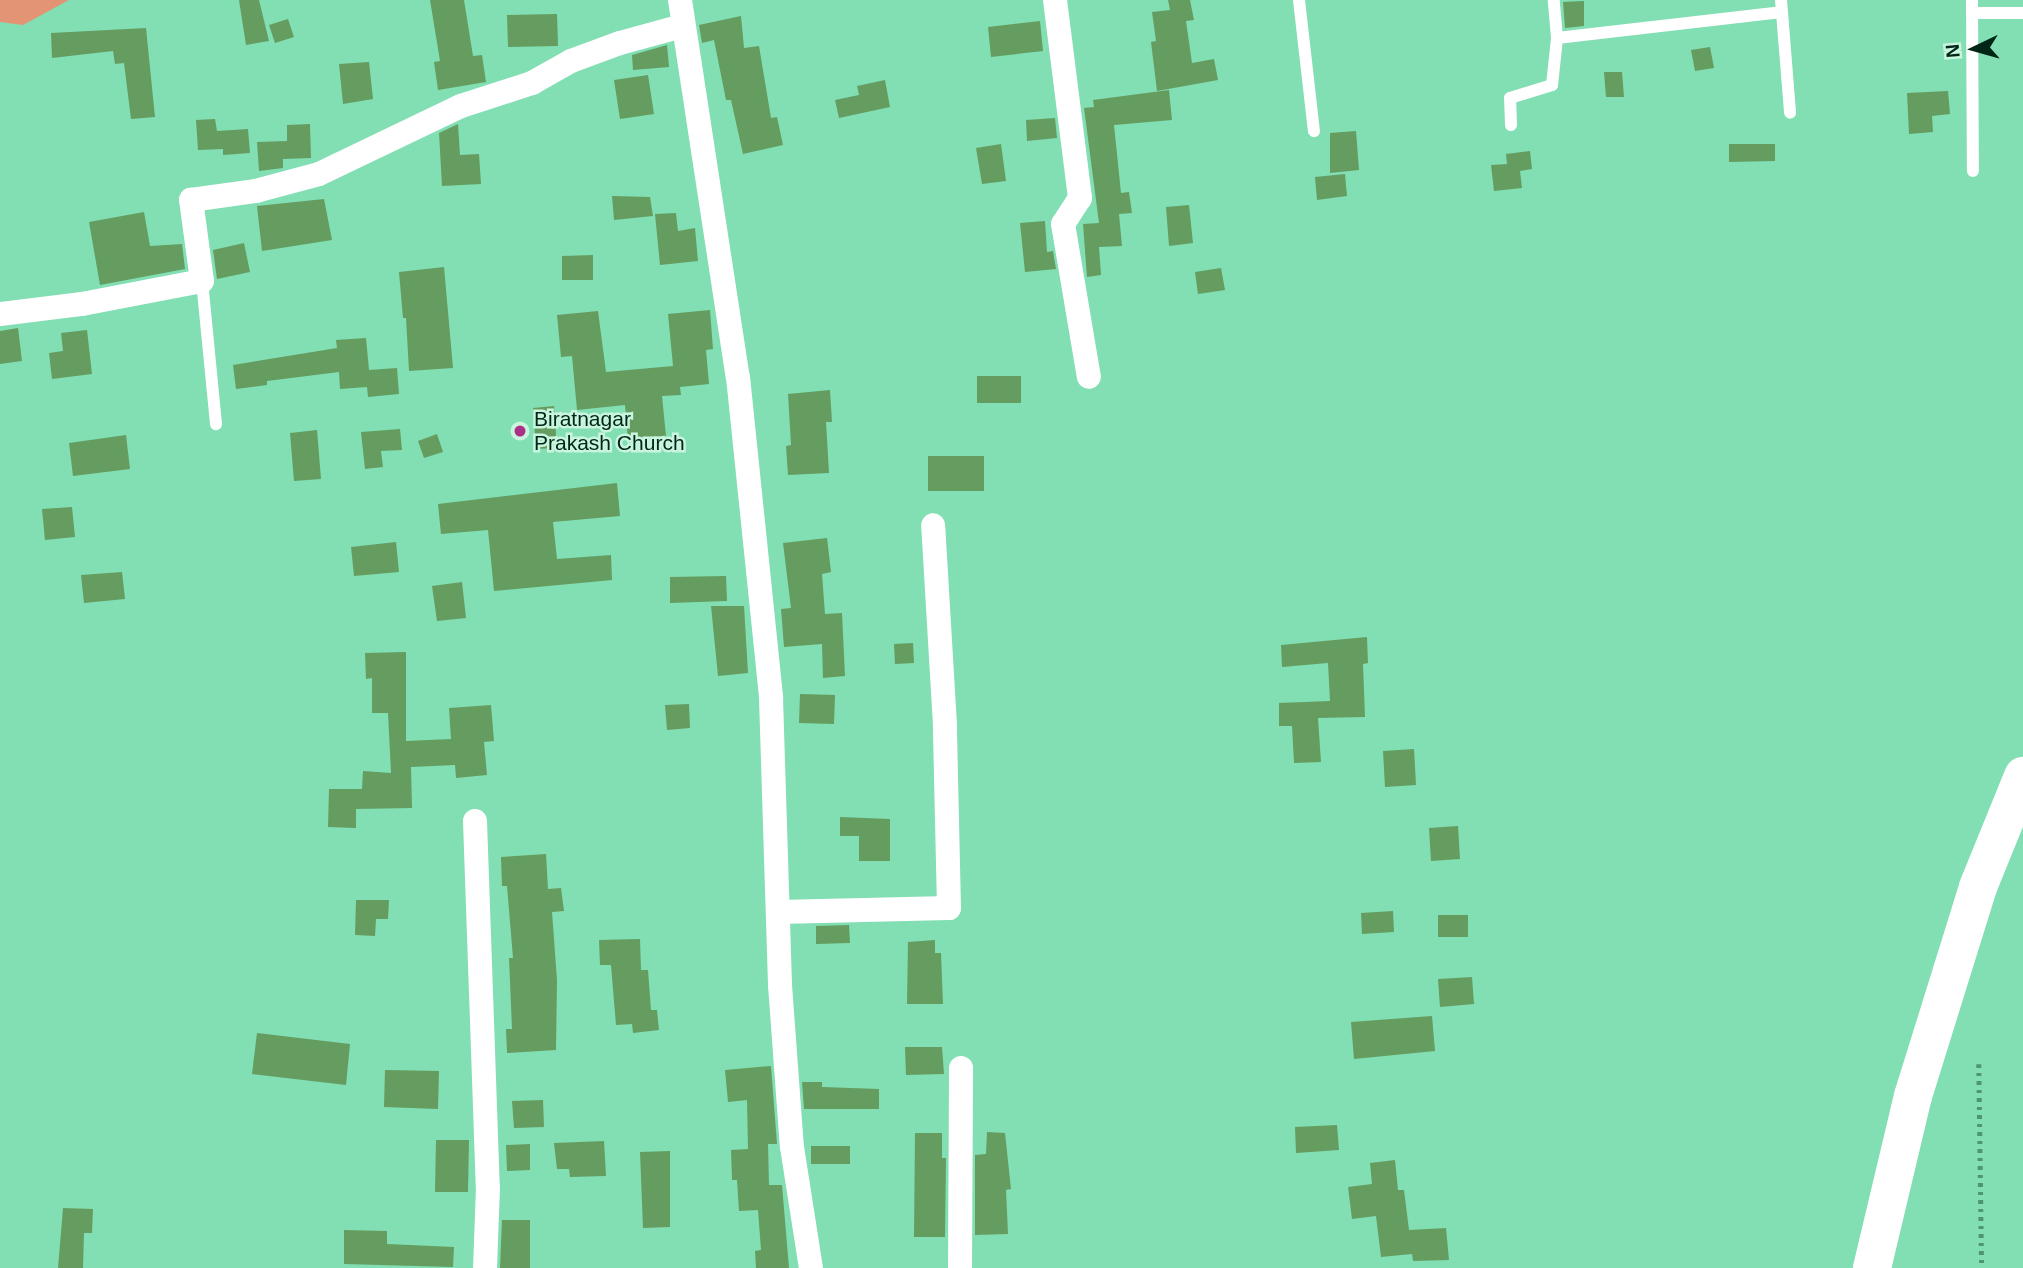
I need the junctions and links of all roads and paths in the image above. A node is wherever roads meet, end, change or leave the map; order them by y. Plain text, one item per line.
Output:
1 (1055, 0) edge
2 (1299, 0) edge
3 (1554, 0) edge
4 (1781, 6) edge
5 (684, 7) edge
6 (1972, 7) edge
7 (2023, 13) edge
8 (1557, 38) junction
9 (1790, 113) dead end
10 (1511, 125) dead end
11 (1314, 131) dead end
12 (1973, 171) dead end
13 (202, 281) junction
14 (0, 314) edge
15 (1089, 377) dead end
16 (216, 424) dead end
17 (933, 525) dead end
18 (2023, 776) edge
19 (475, 821) dead end
20 (778, 912) junction
21 (1979, 1064) dead end
22 (961, 1068) dead end
23 (485, 1268) edge
24 (811, 1268) edge
25 (960, 1268) edge
26 (1872, 1268) edge
27 (1982, 1268) edge

1 - 15 street
2 - 11 lane
3 - 8 lane
4 - 8 lane
4 - 9 lane
5 - 13 street
5 - 20 street
6 - 7 lane
6 - 12 lane
8 - 10 lane
13 - 14 street
13 - 16 lane
17 - 20 street
18 - 26 main road
19 - 23 street
20 - 24 street
21 - 27 path
22 - 25 street

